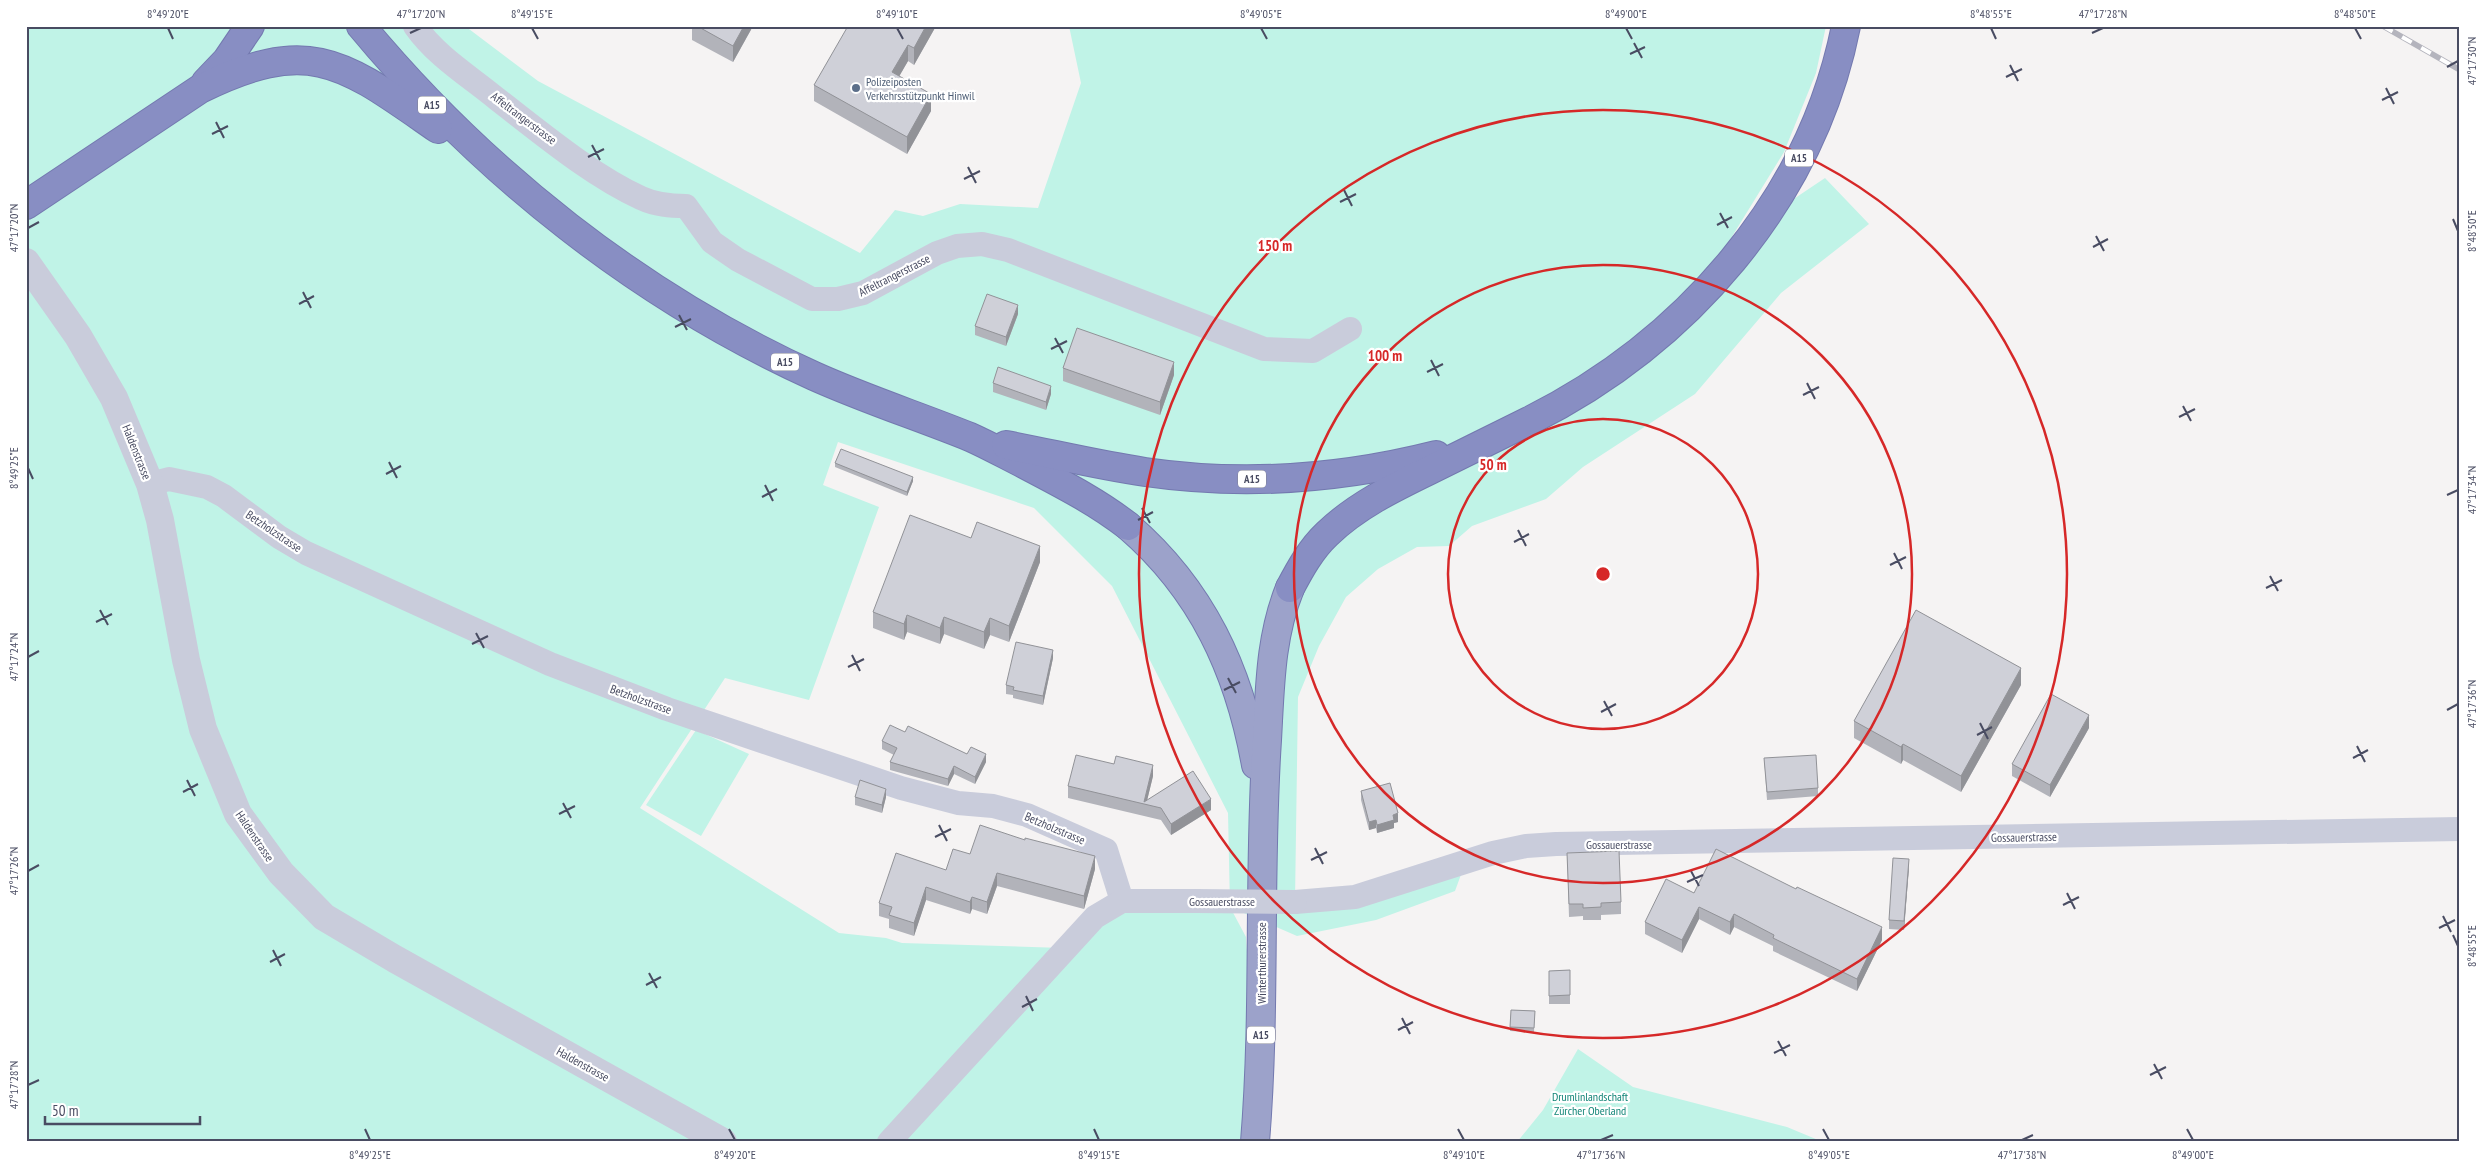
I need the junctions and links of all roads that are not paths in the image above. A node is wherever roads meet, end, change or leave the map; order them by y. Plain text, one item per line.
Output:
1 (250, 26) edge
2 (361, 26) edge
3 (415, 26) edge
4 (1846, 26) edge
5 (200, 89) junction
6 (508, 178) junction
7 (26, 205) edge
8 (26, 262) edge
9 (1350, 329) dead end
10 (1530, 421) junction
11 (970, 438) junction
12 (150, 484) junction
13 (1262, 814) junction
14 (2460, 829) edge
15 (1122, 901) junction
16 (723, 1142) edge
17 (889, 1142) edge
18 (1256, 1142) edge

1 - 5 highway
2 - 6 highway, A15
3 - 9 street, Affeltrangerstrasse
4 - 10 highway, A15
5 - 6 highway
5 - 7 highway
6 - 11 highway, A15
8 - 12 street, Haldenstrasse
10 - 11 highway, A15
10 - 13 highway, A15
11 - 13 highway, A15
12 - 15 street, Betzholzstrasse
12 - 16 street, Haldenstrasse
13 - 18 highway, Winterthurerstrasse / A15
14 - 15 street, Gossauerstrasse, bridge
15 - 17 street

